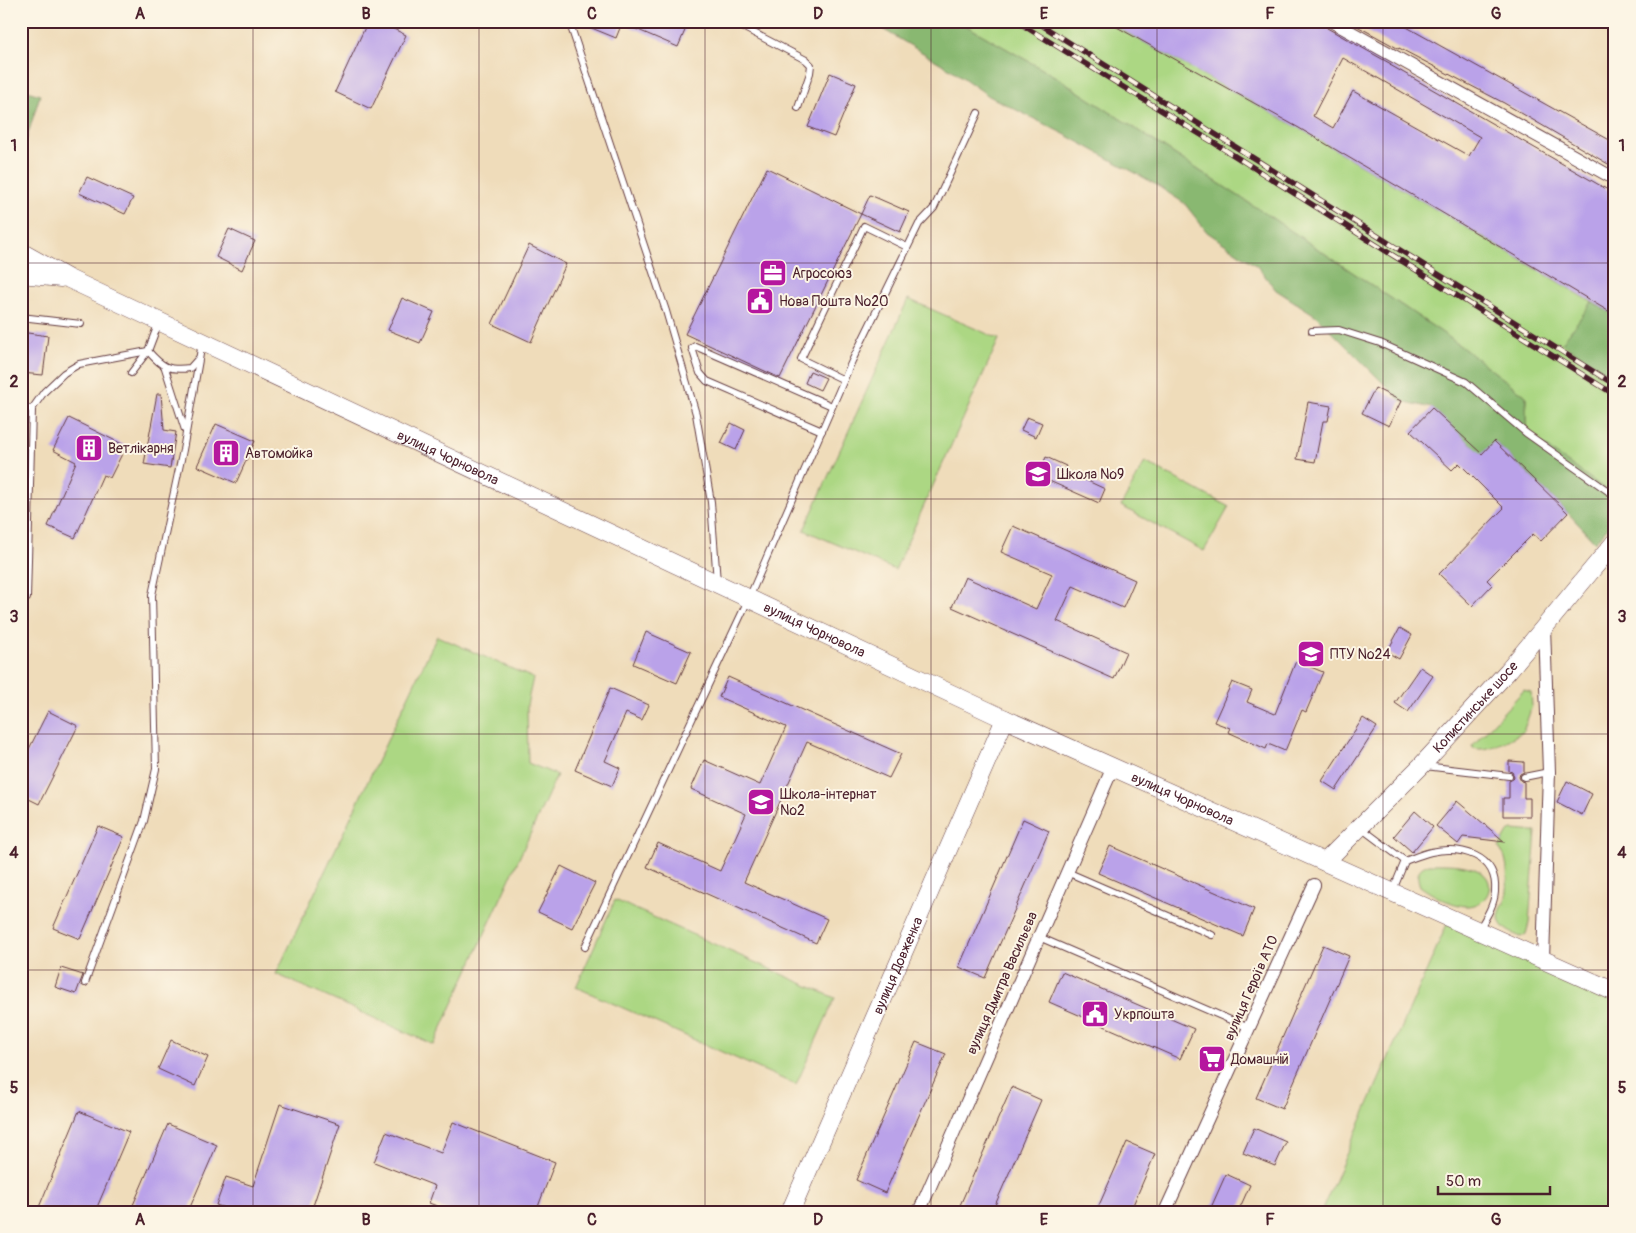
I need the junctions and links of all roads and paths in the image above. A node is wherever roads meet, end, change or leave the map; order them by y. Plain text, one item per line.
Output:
1 (569, 21) edge
2 (731, 21) edge
3 (1331, 21) edge
4 (798, 108) dead end
5 (978, 113) dead end
6 (1615, 179) edge
7 (907, 247) junction
8 (21, 252) edge
9 (21, 274) edge
10 (69, 278) junction
11 (21, 317) edge
12 (160, 321) junction
13 (82, 324) dead end
14 (1312, 331) dead end
15 (201, 350) junction
16 (148, 351) junction
17 (165, 368) junction
18 (131, 373) dead end
19 (844, 380) junction
20 (832, 406) junction
21 (21, 408) edge
22 (32, 409) junction
23 (822, 431) junction
24 (186, 433) junction
25 (1615, 496) edge
26 (1615, 542) edge
27 (717, 583) junction
28 (27, 598) dead end
29 (749, 598) junction
30 (1544, 627) junction
31 (1005, 719) junction
32 (1421, 766) junction
33 (1113, 767) junction
34 (1549, 772) junction
35 (1509, 776) dead end
36 (1524, 777) dead end
37 (1360, 827) junction
38 (1405, 861) junction
39 (1325, 862) junction
40 (1067, 872) junction
41 (1314, 886) dead end
42 (1392, 892) junction
43 (1478, 931) junction
44 (1212, 935) dead end
45 (1039, 937) junction
46 (585, 947) dead end
47 (1543, 960) junction
48 (85, 984) dead end
49 (1615, 992) edge
50 (1250, 1028) junction
51 (790, 1212) edge
52 (919, 1212) edge
53 (1165, 1212) edge

1 - 27 lane
2 - 4 lane
3 - 6 street
5 - 7 lane
7 - 19 lane
7 - 19 lane
8 - 10 street, вулиця Чорновола
9 - 10 street
10 - 12 street, вулиця Чорновола
11 - 13 lane
12 - 15 street, вулиця Чорновола
12 - 16 lane
14 - 25 lane
15 - 17 lane
15 - 24 lane
15 - 27 street, вулиця Чорновола
16 - 17 lane
16 - 18 lane
16 - 22 lane
17 - 24 lane
19 - 20 lane
20 - 23 lane
20 - 23 lane
21 - 22 lane
22 - 28 lane
23 - 29 lane
24 - 48 lane
26 - 30 street, Копистинське шосе
27 - 29 street, вулиця Чорновола
29 - 31 street, вулиця Чорновола
29 - 46 lane
30 - 32 street, Копистинське шосе
30 - 34 street
31 - 33 street, вулиця Чорновола
31 - 51 street, вулиця Довженка
32 - 35 lane
32 - 37 street, Копистинське шосе
33 - 39 street, вулиця Чорновола
33 - 40 street, вулиця Дмитра Васильєва
34 - 36 lane
34 - 47 street
37 - 38 lane
37 - 39 street, Копистинське шосе
38 - 42 lane
38 - 43 lane
39 - 42 street, вулиця Чорновола
40 - 44 lane
40 - 45 street, вулиця Дмитра Васильєва
41 - 50 street, вулиця Героїв АТО
42 - 43 street, вулиця Чорновола
43 - 47 street, вулиця Чорновола
45 - 50 lane
45 - 52 street, вулиця Дмитра Васильєва
47 - 49 street, вулиця Чорновола
50 - 53 street, вулиця Героїв АТО

